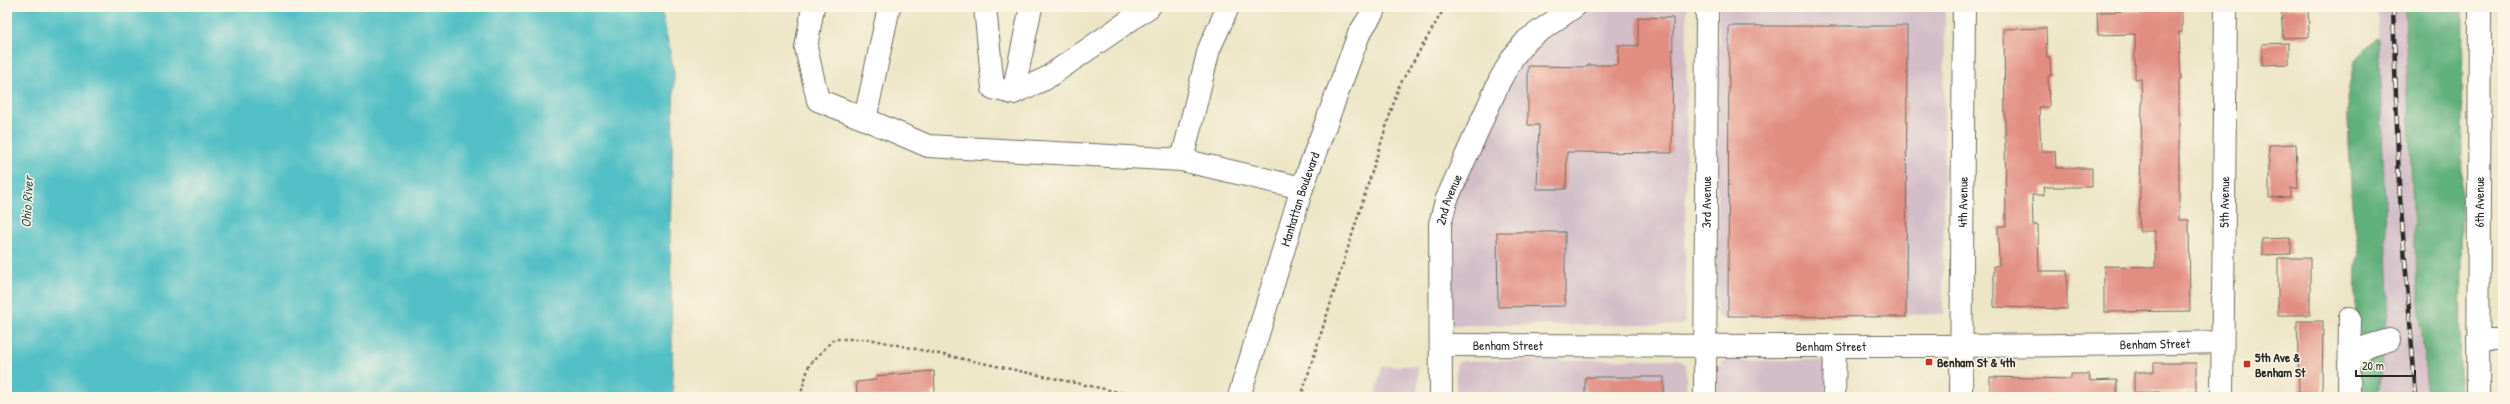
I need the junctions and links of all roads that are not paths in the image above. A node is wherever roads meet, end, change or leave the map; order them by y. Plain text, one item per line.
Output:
1 (813, 7) edge
2 (889, 7) edge
3 (985, 7) edge
4 (1031, 7) edge
5 (1149, 7) edge
6 (1228, 7) edge
7 (1376, 7) edge
8 (1574, 7) edge
9 (1707, 7) edge
10 (1964, 7) edge
11 (2226, 7) edge
12 (2480, 7) edge
13 (1013, 93) junction
14 (865, 119) junction
15 (1182, 160) junction
16 (1302, 188) junction
17 (2350, 318) dead end
18 (2390, 340) dead end
19 (2478, 340) junction
20 (2503, 340) edge
21 (2222, 342) junction
22 (1962, 344) junction
23 (1441, 345) junction
24 (1706, 347) junction
25 (1835, 347) junction
26 (2349, 364) junction
27 (1239, 397) edge
28 (1441, 397) edge
29 (1705, 397) edge
30 (1834, 397) edge
31 (1961, 397) edge
32 (2222, 397) edge
33 (2349, 397) edge
34 (2478, 397) edge

1 - 14 street
2 - 14 street
3 - 13 street
4 - 13 street
5 - 13 street
6 - 15 street
7 - 16 street, Manhattan Boulevard
8 - 23 street, 2nd Avenue
9 - 24 street, 3rd Avenue
10 - 22 street, 4th Avenue
11 - 21 street, 5th Avenue
12 - 19 street, 6th Avenue
14 - 15 street
15 - 16 street
16 - 27 street, Manhattan Boulevard
17 - 26 street
18 - 26 street
19 - 20 street
19 - 34 street, 6th Avenue
21 - 22 street, Benham Street
21 - 32 street, 5th Avenue
22 - 25 street, Benham Street
22 - 31 street, 4th Avenue
23 - 24 street, Benham Street
23 - 28 street, 2nd Avenue
24 - 25 street, Benham Street
24 - 29 street, 3rd Avenue
25 - 30 street
26 - 33 street

